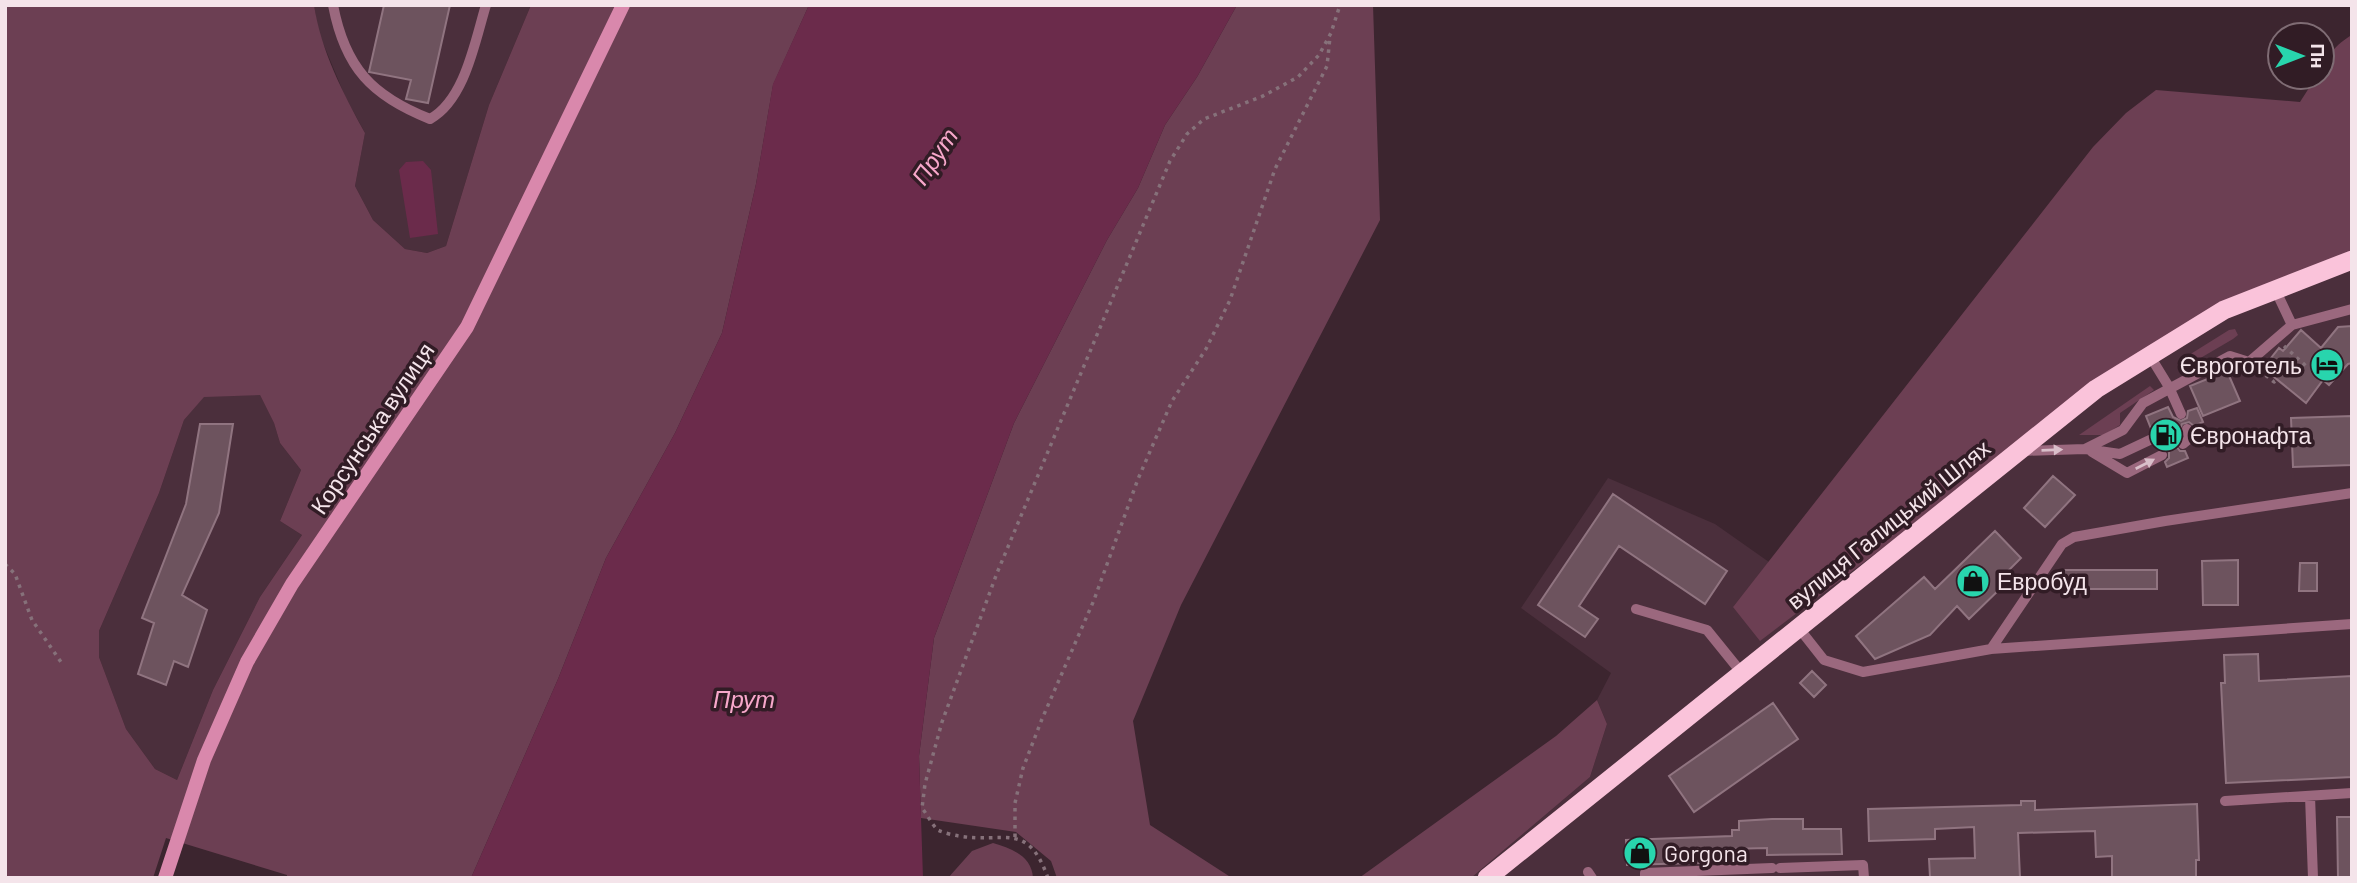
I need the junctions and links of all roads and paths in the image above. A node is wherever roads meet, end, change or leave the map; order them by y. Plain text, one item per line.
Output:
1 (333, 5) edge
2 (486, 5) edge
3 (623, 5) edge
4 (1340, 5) edge
5 (1331, 33) junction
6 (2352, 260) edge
7 (2274, 288) junction
8 (2352, 309) edge
9 (2292, 326) junction
10 (2291, 352) dead end
11 (2150, 356) junction
12 (2306, 366) dead end
13 (2264, 374) dead end
14 (2277, 380) dead end
15 (2169, 387) junction
16 (2181, 414) dead end
17 (2187, 429) dead end
18 (2154, 438) dead end
19 (2183, 444) dead end
20 (2085, 449) junction
21 (2018, 451) junction
22 (2162, 455) dead end
23 (2352, 493) edge
24 (5, 564) edge
25 (1636, 609) dead end
26 (2352, 624) edge
27 (1798, 626) junction
28 (1991, 649) junction
29 (63, 665) dead end
30 (1741, 672) junction
31 (2352, 793) edge
32 (2311, 796) junction
33 (2225, 801) dead end
34 (1015, 837) junction
35 (1700, 874) edge
36 (165, 878) edge
37 (1048, 878) edge
38 (1487, 878) edge
39 (1645, 878) edge
40 (1864, 878) edge
41 (2313, 878) edge

1 - 2 lane
3 - 36 main road, Корсунська вулиця
4 - 5 path
5 - 34 path
5 - 34 path
6 - 7 highway, вулиця Галицький Шлях
7 - 9 lane
7 - 11 highway, вулиця Галицький Шлях
8 - 9 lane
9 - 15 lane
10 - 12 path
11 - 15 lane
11 - 21 highway, вулиця Галицький Шлях
13 - 14 path
15 - 16 lane
15 - 20 lane
17 - 19 lane
18 - 20 lane
21 -> 20 lane
20 -> 22 lane
21 - 27 highway, вулиця Галицький Шлях
23 - 28 lane
24 - 29 path
25 - 30 lane
26 - 28 lane
27 - 28 lane
27 - 30 highway, вулиця Галицький Шлях
30 - 38 highway, вулиця Галицький Шлях
31 - 32 lane
32 - 33 lane
32 - 41 lane
34 - 37 path
35 - 39 lane
35 - 40 lane

